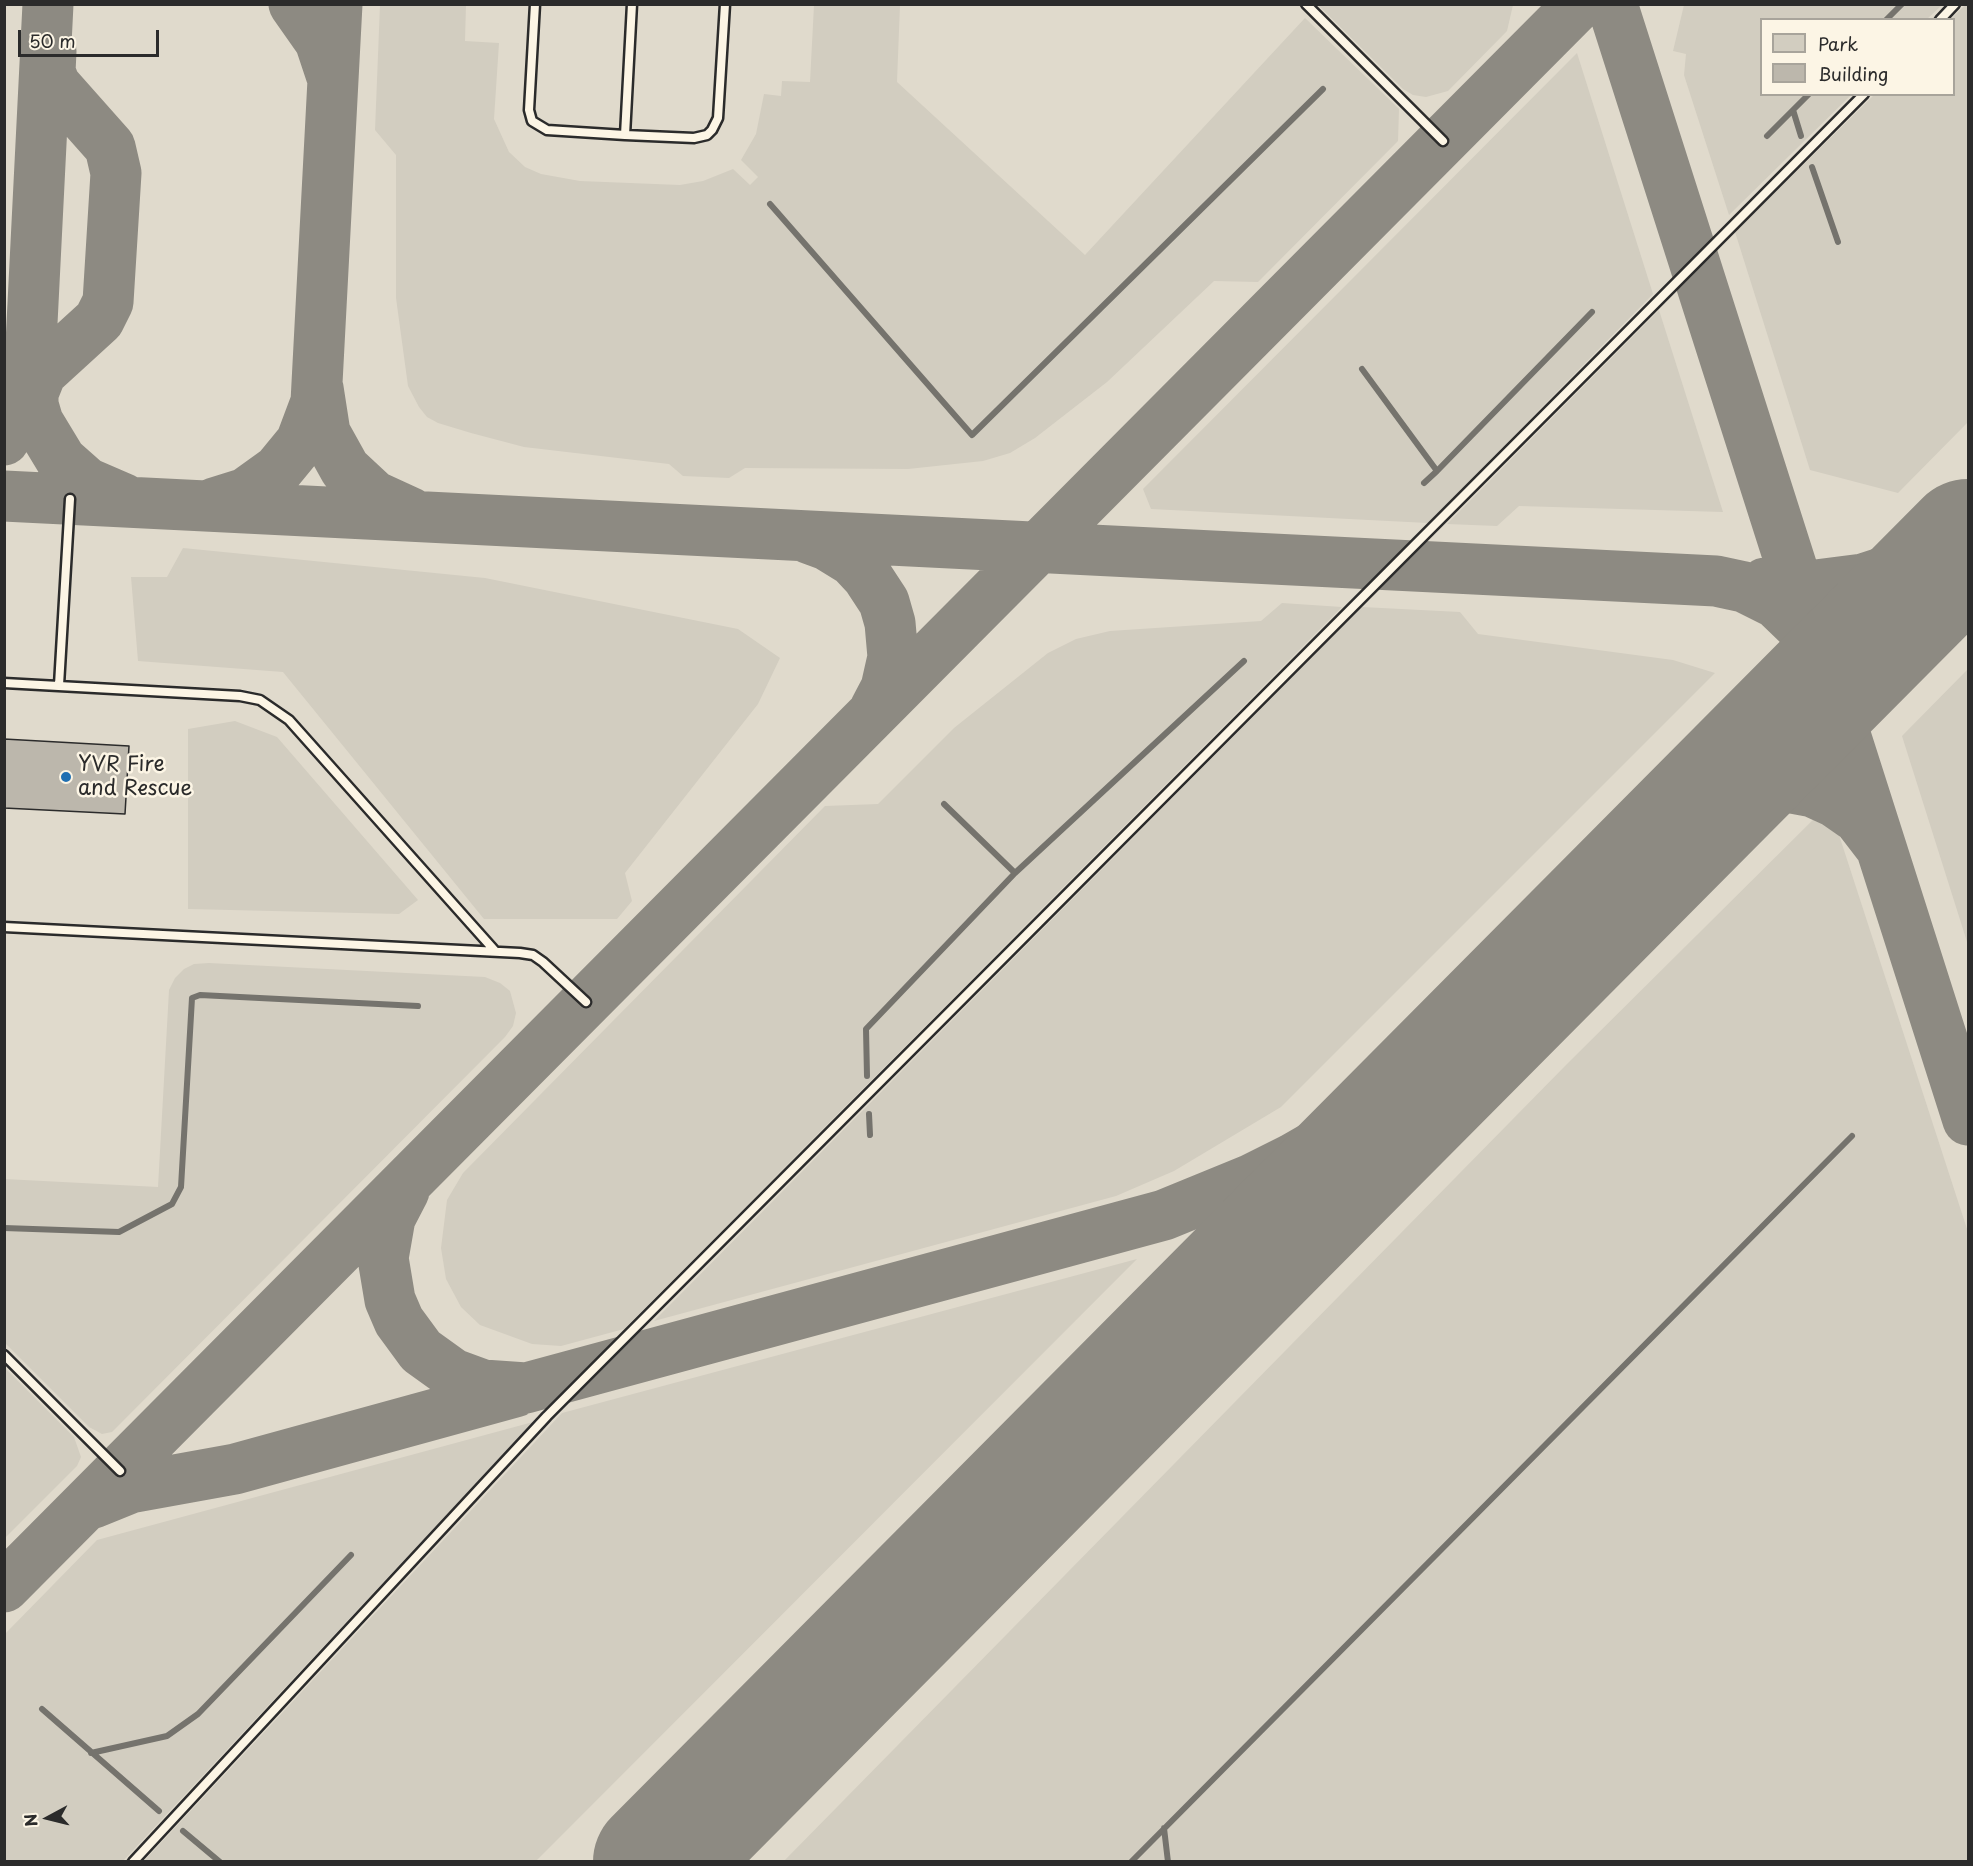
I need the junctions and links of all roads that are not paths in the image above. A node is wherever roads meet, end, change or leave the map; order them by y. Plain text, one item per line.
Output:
1 (535, 4) edge
2 (632, 4) edge
3 (725, 4) edge
4 (1306, 4) edge
5 (1955, 4) edge
6 (1942, 18) edge
7 (1862, 96) edge
8 (625, 135) junction
9 (1443, 141) dead end
10 (70, 499) dead end
11 (4, 683) edge
12 (59, 686) junction
13 (4, 927) edge
14 (495, 951) junction
15 (586, 1002) dead end
16 (4, 1355) edge
17 (120, 1471) dead end
18 (133, 1862) edge

1 - 8 lane
2 - 8 lane
3 - 8 lane
4 - 9 lane
5 - 6 lane
7 - 18 lane
10 - 12 lane
11 - 12 lane
12 - 14 lane
13 - 14 lane
14 - 15 lane
16 - 17 lane

